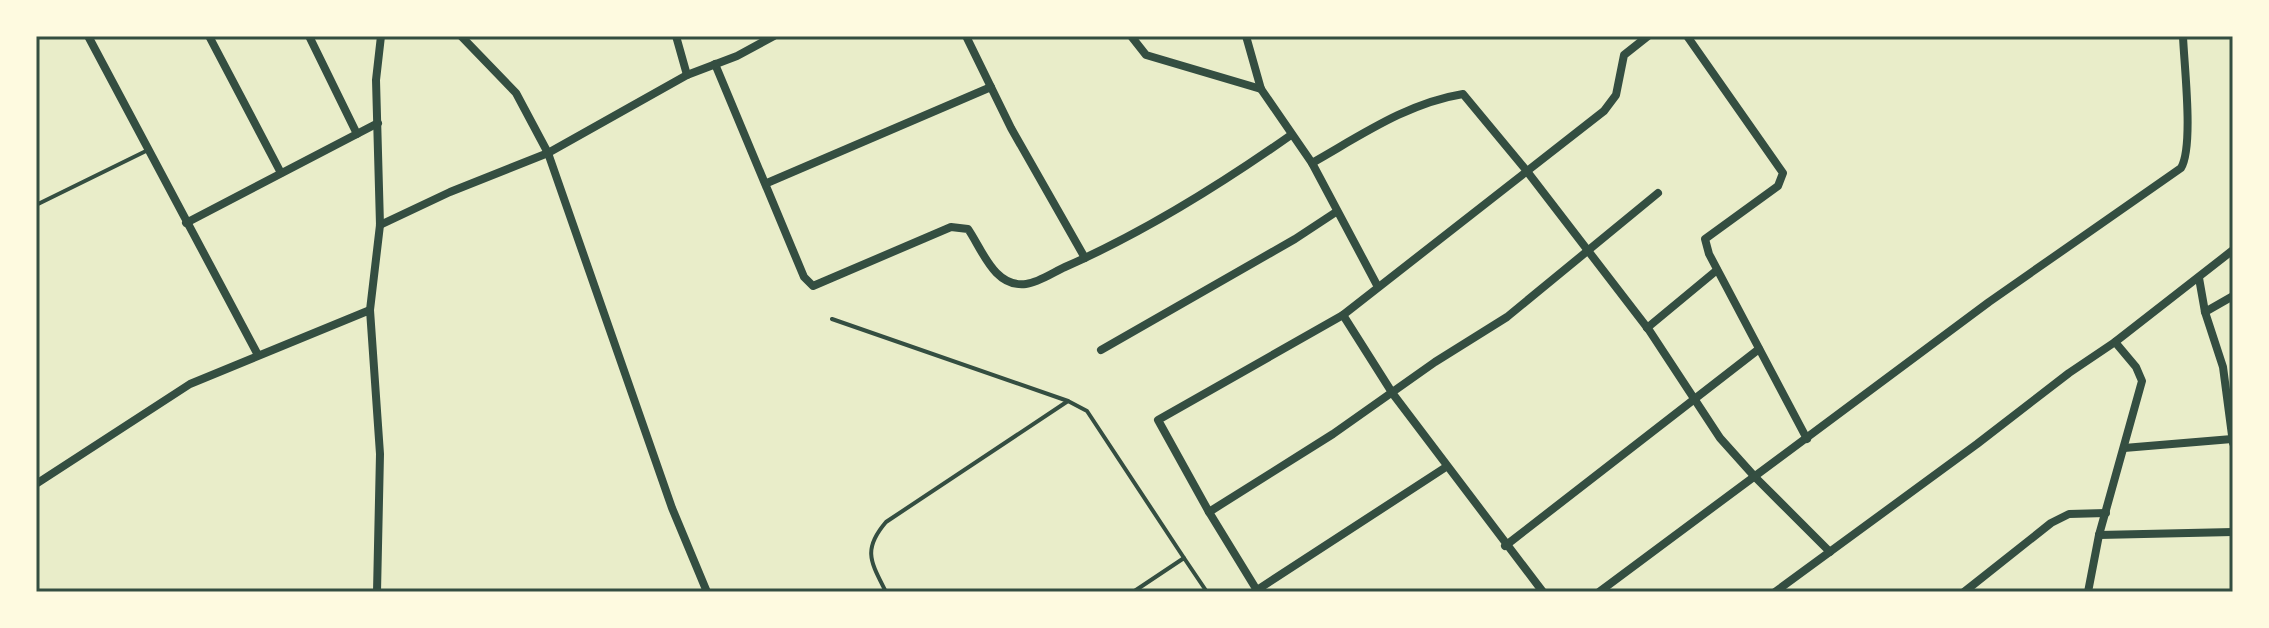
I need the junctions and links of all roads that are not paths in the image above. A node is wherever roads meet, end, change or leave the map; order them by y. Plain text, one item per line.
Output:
1 (88, 36) edge
2 (209, 36) edge
3 (309, 36) edge
4 (381, 36) edge
5 (461, 36) edge
6 (676, 36) edge
7 (774, 36) edge
8 (966, 36) edge
9 (1131, 36) edge
10 (1246, 36) edge
11 (1648, 36) edge
12 (1687, 36) edge
13 (2183, 36) edge
14 (715, 64) junction
15 (687, 75) junction
16 (991, 87) junction
17 (1261, 89) junction
18 (378, 123) junction
19 (357, 134) junction
20 (1291, 135) junction
21 (148, 150) junction
22 (548, 153) junction
23 (1312, 163) junction
24 (1526, 170) junction
25 (281, 173) junction
26 (767, 183) junction
27 (1658, 193) dead end
28 (36, 205) edge
29 (1336, 212) junction
30 (186, 223) junction
31 (380, 225) junction
32 (2233, 250) edge
33 (1587, 251) junction
34 (1085, 258) junction
35 (1717, 270) junction
36 (2199, 278) junction
37 (1378, 287) junction
38 (2233, 296) edge
39 (370, 310) junction
40 (2205, 312) junction
41 (1343, 315) junction
42 (832, 319) dead end
43 (1647, 328) junction
44 (2115, 342) junction
45 (1759, 349) junction
46 (1101, 350) dead end
47 (258, 355) junction
48 (1393, 394) junction
49 (1692, 398) junction
50 (1068, 401) junction
51 (2232, 436) edge
52 (1807, 439) junction
53 (2124, 448) junction
54 (1446, 467) junction
55 (1755, 477) junction
56 (36, 484) edge
57 (1209, 512) junction
58 (2106, 513) junction
59 (2233, 532) edge
60 (2099, 535) junction
61 (1505, 546) junction
62 (1830, 552) junction
63 (1184, 558) junction
64 (1257, 591) edge
65 (377, 592) edge
66 (707, 592) edge
67 (886, 592) edge
68 (1133, 592) edge
69 (1207, 592) edge
70 (1543, 592) edge
71 (1599, 592) edge
72 (1775, 592) edge
73 (1964, 592) edge
74 (2088, 592) edge

1 - 21 street
2 - 25 street
3 - 19 street
4 - 18 street
5 - 22 street
6 - 15 street
7 - 14 street
8 - 16 street
9 - 17 street
10 - 17 street
11 - 24 street
12 - 35 street
13 - 52 street
14 - 15 street
14 - 26 street
15 - 22 street
16 - 26 street
16 - 34 street
17 - 20 street
18 - 19 street
18 - 31 street
19 - 25 street
20 - 23 street
20 - 34 street
21 - 28 lane
21 - 30 street
22 - 31 street
22 - 66 street
23 - 24 street
23 - 29 street
24 - 33 street
24 - 37 street
25 - 30 street
26 - 34 street
27 - 33 street
29 - 37 street
29 - 46 street
30 - 47 street
31 - 39 street
32 - 36 street
33 - 43 street
33 - 48 street
35 - 43 street
35 - 45 street
36 - 40 street
36 - 44 street
37 - 41 street
38 - 40 street
39 - 47 street
39 - 65 street
40 - 51 street
41 - 48 street
41 - 57 street
42 - 50 lane
43 - 49 street
44 - 53 street
44 - 62 street
45 - 49 street
45 - 52 street
47 - 56 street
48 - 54 street
48 - 57 street
49 - 55 street
49 - 61 street
50 - 63 lane
50 - 67 lane
51 - 53 street
52 - 55 street
53 - 58 street
54 - 61 street
54 - 64 street
55 - 62 street
55 - 71 street
57 - 64 street
58 - 60 street
58 - 73 street
59 - 60 street
60 - 74 street
61 - 70 street
62 - 72 street
63 - 68 lane
63 - 69 lane

